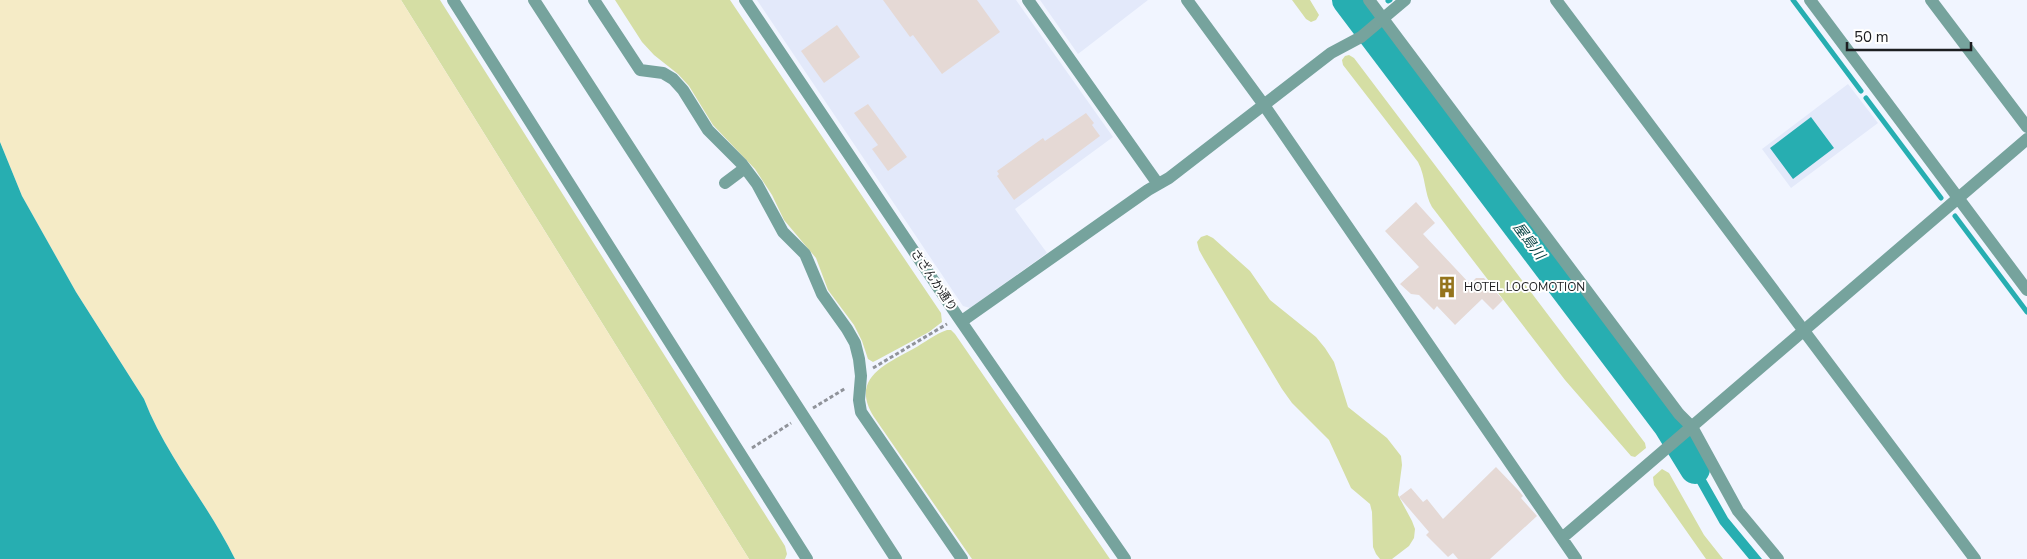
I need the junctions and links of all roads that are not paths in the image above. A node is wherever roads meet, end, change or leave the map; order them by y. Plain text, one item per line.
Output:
1 (453, 0) edge
2 (534, 0) edge
3 (594, 0) edge
4 (745, 0) edge
5 (1028, 0) edge
6 (1187, 0) edge
7 (1369, 0) edge
8 (1405, 0) edge
9 (1556, 0) edge
10 (1810, 0) edge
11 (1931, 0) edge
12 (1381, 21) junction
13 (640, 70) junction
14 (649, 83) dead end
15 (1264, 105) junction
16 (2027, 127) edge
17 (2027, 139) edge
18 (745, 168) junction
19 (726, 183) dead end
20 (1158, 184) junction
21 (1958, 198) junction
22 (2027, 290) edge
23 (962, 321) junction
24 (1804, 331) junction
25 (1690, 430) junction
26 (1562, 538) junction
27 (807, 559) edge
28 (896, 559) edge
29 (962, 559) edge
30 (1125, 559) edge
31 (1576, 559) edge
32 (1778, 559) edge
33 (1975, 559) edge

1 - 27 street
2 - 28 street
3 - 13 street
4 - 23 street, さざんか通り
5 - 20 street
6 - 15 street
7 - 12 street
8 - 12 street
9 - 24 street
10 - 21 street
11 - 16 street
12 - 15 street
12 - 25 street
13 - 14 street
13 - 18 street
15 - 20 street
15 - 26 street
17 - 21 street
18 - 19 street
18 - 29 street
20 - 23 street
21 - 22 street
21 - 24 street
23 - 30 street, さざんか通り
24 - 25 street
24 - 33 street
25 - 26 street
25 - 32 street
26 - 31 street

